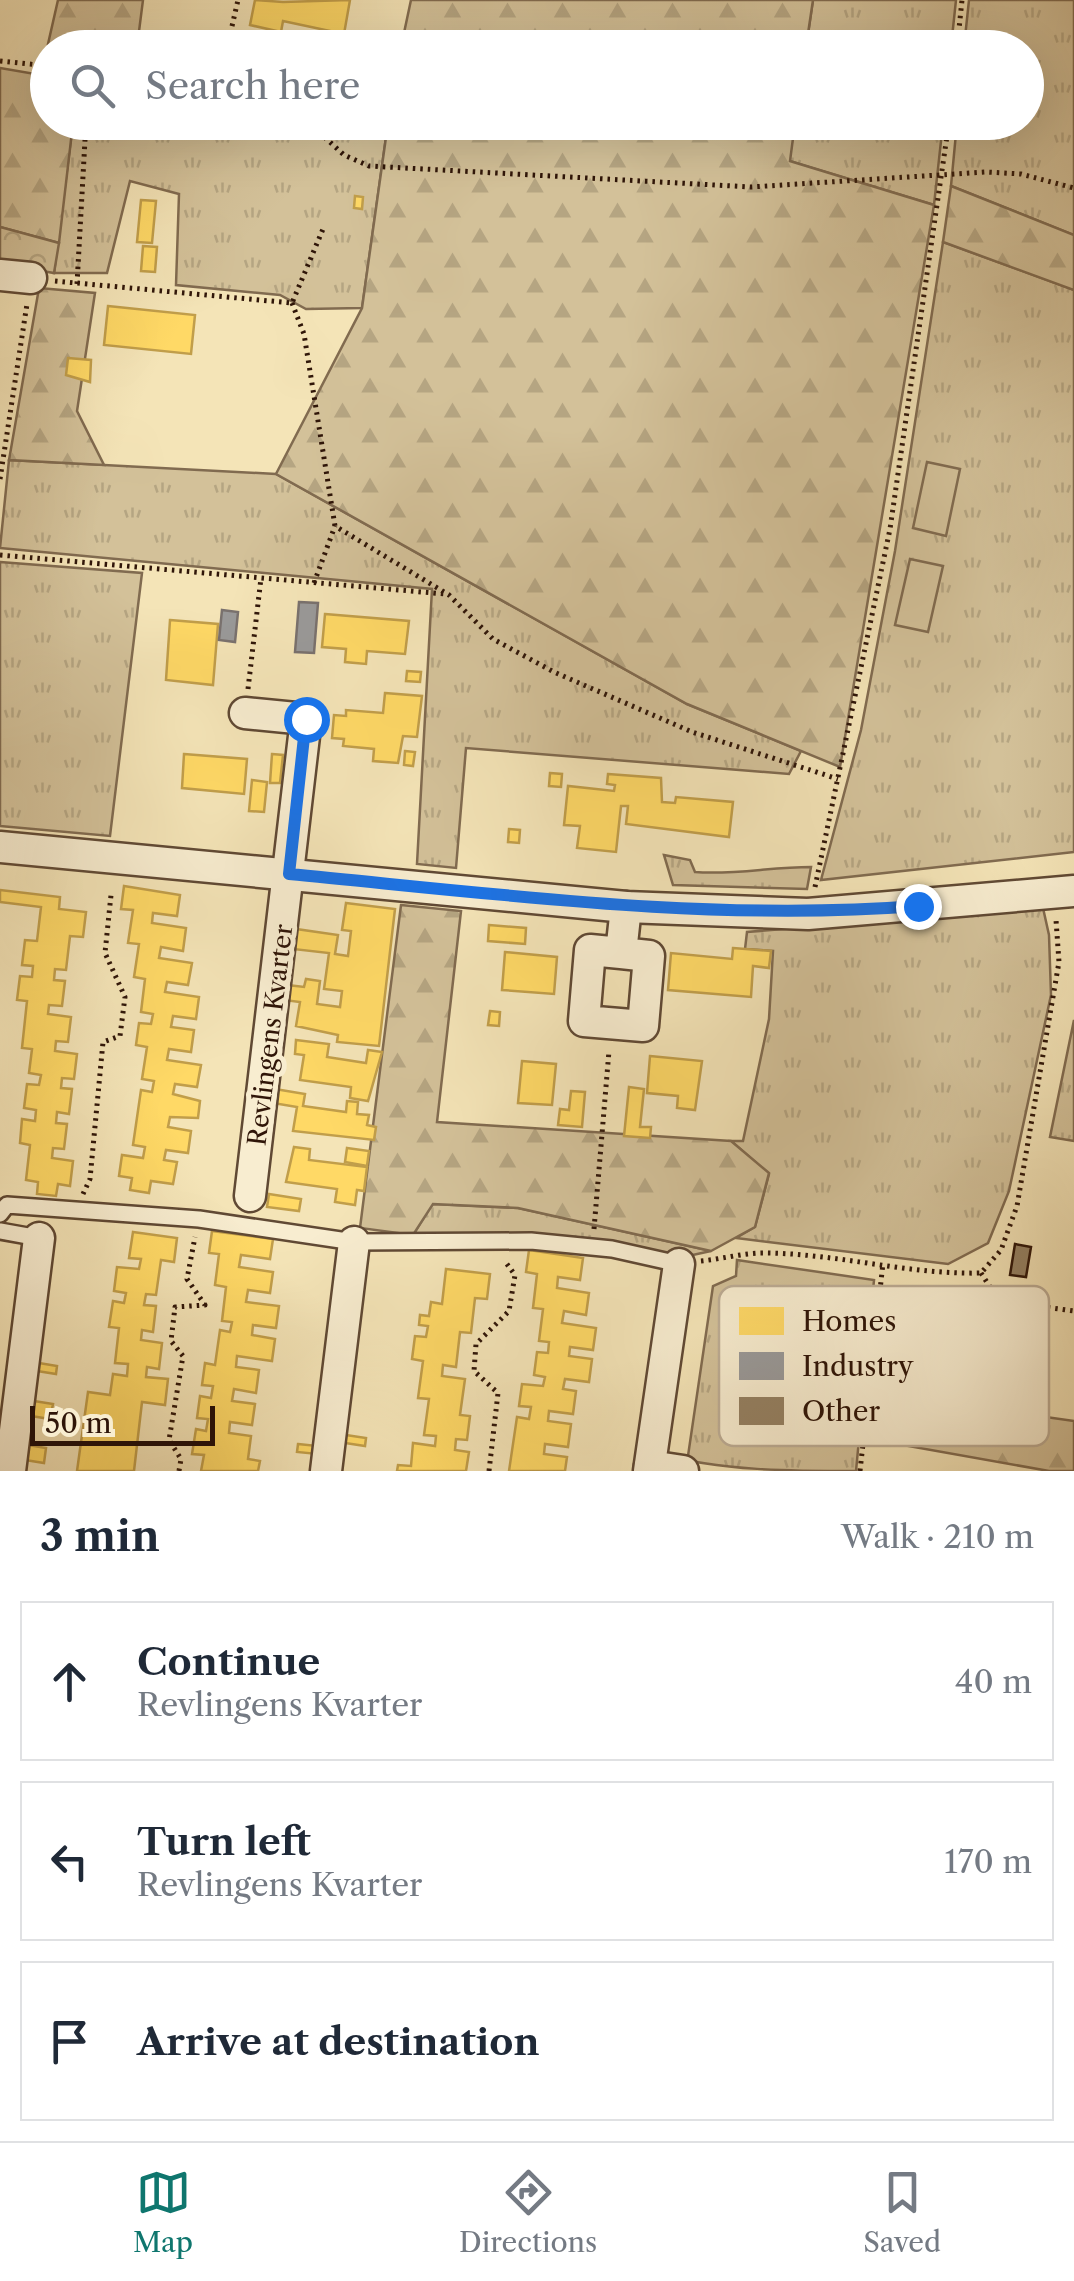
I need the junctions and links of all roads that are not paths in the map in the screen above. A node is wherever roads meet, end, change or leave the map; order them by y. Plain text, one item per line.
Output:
1 (0, 275) edge
2 (32, 278) road end
3 (245, 713) road end
4 (0, 847) edge
5 (289, 874) junction
6 (1064, 892) edge
7 (626, 906) junction
8 (621, 953) junction
9 (250, 1196) dead end
10 (0, 1214) edge
11 (0, 1232) edge
12 (39, 1238) joint
13 (354, 1242) junction
14 (678, 1264) joint
15 (650, 1468) edge
16 (10, 1471) edge
17 (326, 1471) edge
18 (683, 1471) edge

1 - 2 street
3 - 5 street, Revlingens Kvarter
4 - 5 street
5 - 7 street
5 - 9 street, Revlingens Kvarter
6 - 7 street
7 - 8 street
8 - 8 street
10 - 13 lane
11 - 12 lane
12 - 16 street
13 - 14 lane
13 - 17 street
14 - 15 street
15 - 18 street

